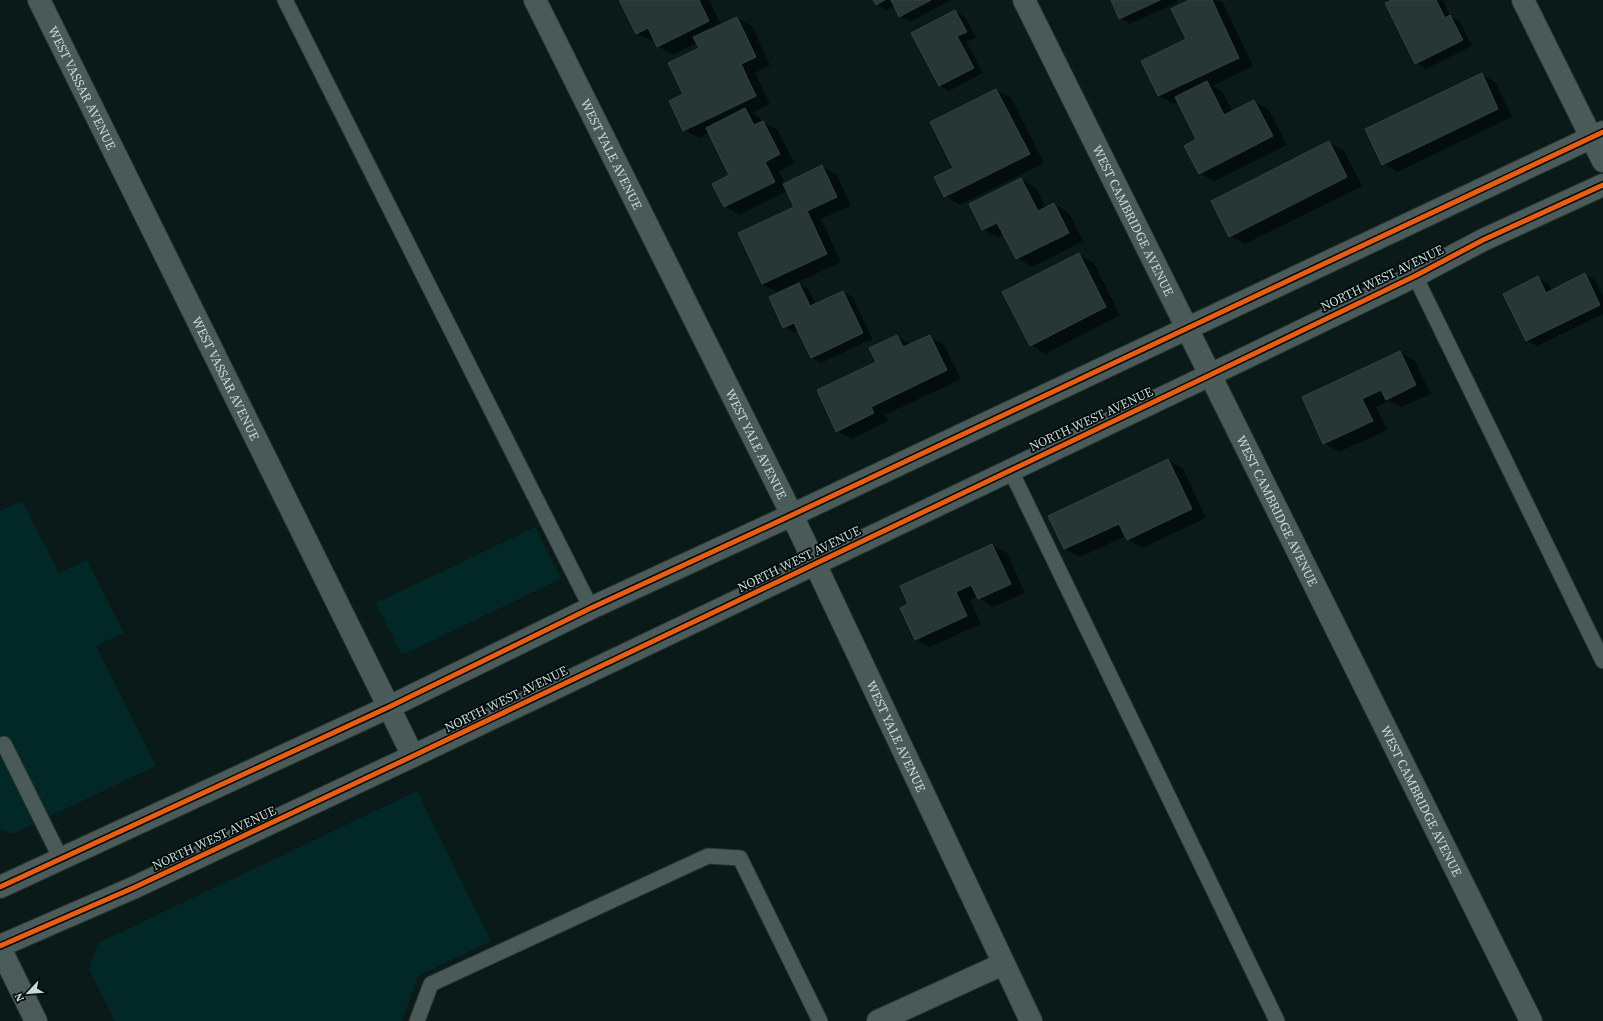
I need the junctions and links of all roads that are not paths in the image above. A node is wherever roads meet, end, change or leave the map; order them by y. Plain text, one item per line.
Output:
1 (39, 0) edge
2 (284, 0) edge
3 (535, 0) edge
4 (1024, 0) edge
5 (1523, 0) edge
6 (1597, 135) edge
7 (1603, 161) edge
8 (1603, 185) edge
9 (1415, 276) junction
10 (1187, 328) junction
11 (1210, 375) junction
12 (1010, 469) junction
13 (792, 515) junction
14 (815, 564) junction
15 (591, 608) junction
16 (1603, 661) edge
17 (389, 707) junction
18 (0, 746) edge
19 (413, 756) junction
20 (61, 859) junction
21 (0, 887) edge
22 (0, 947) edge
23 (1003, 964) junction
24 (36, 1021) edge
25 (417, 1021) edge
26 (820, 1021) edge
27 (878, 1021) edge
28 (1031, 1021) edge
29 (1277, 1021) edge
30 (1531, 1021) edge

1 - 17 street, WEST VASSAR AVENUE
2 - 15 lane
3 - 13 street, WEST YALE AVENUE
4 - 10 street, WEST CAMBRIDGE AVENUE
5 - 6 street
6 - 7 street
6 - 10 main road
8 - 9 main road, NORTH WEST AVENUE
9 - 11 main road, NORTH WEST AVENUE
9 - 16 lane
10 - 11 street, WEST CAMBRIDGE AVENUE
10 - 13 main road
11 - 12 main road, NORTH WEST AVENUE
11 - 30 street, WEST CAMBRIDGE AVENUE
12 - 14 main road, NORTH WEST AVENUE
12 - 29 lane
13 - 14 street, WEST YALE AVENUE
13 - 15 main road
14 - 19 main road, NORTH WEST AVENUE
14 - 23 street, WEST YALE AVENUE
15 - 17 main road
17 - 19 street, WEST VASSAR AVENUE
17 - 20 main road
18 - 20 lane
19 - 22 main road, NORTH WEST AVENUE
20 - 21 main road
22 - 24 main road
23 - 27 street
23 - 28 street, WEST YALE AVENUE
25 - 26 lane

